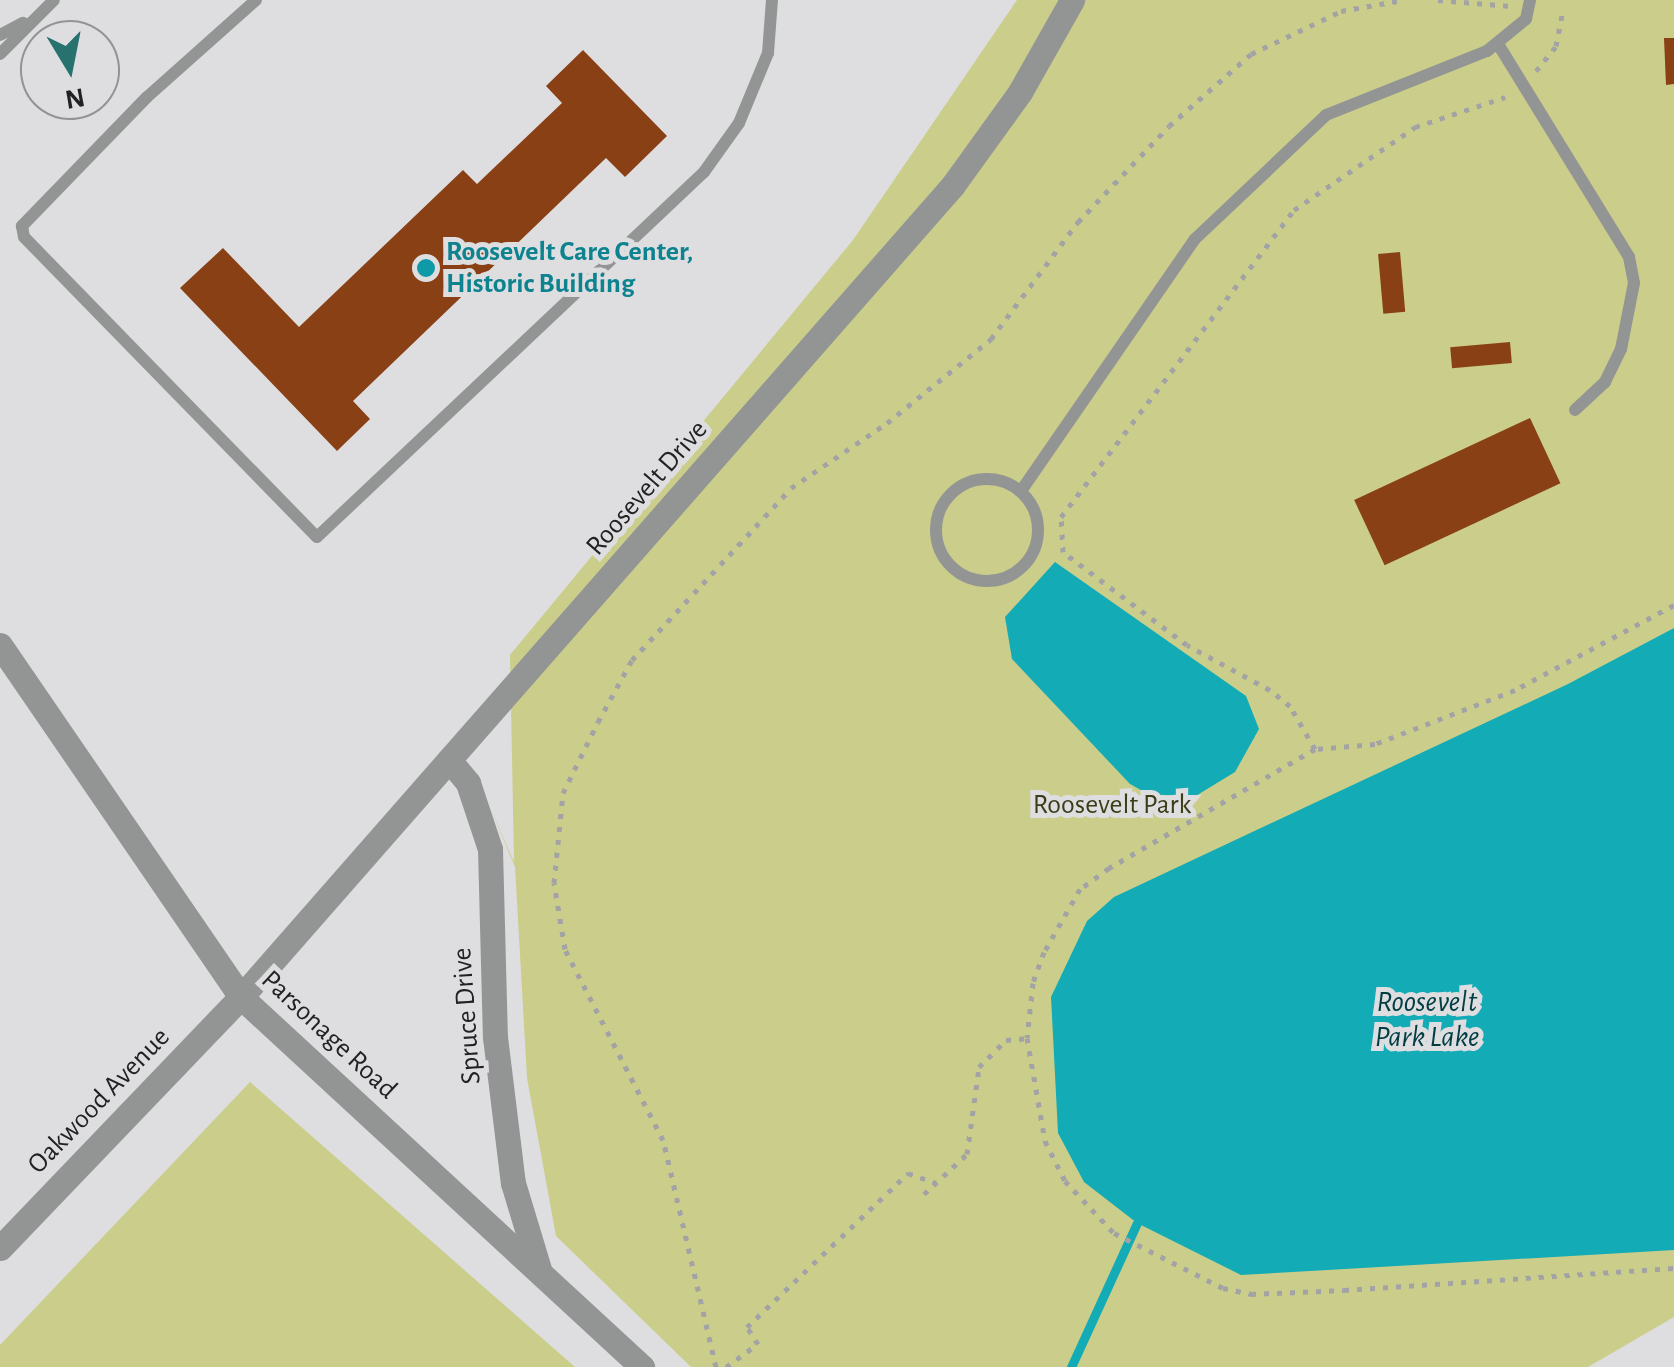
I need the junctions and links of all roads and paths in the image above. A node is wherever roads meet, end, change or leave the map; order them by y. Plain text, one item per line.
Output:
1 (256, 0) edge
2 (772, 0) edge
3 (1072, 0) edge
4 (1402, 0) edge
5 (1438, 0) edge
6 (50, 1) edge
7 (1529, 4) edge
8 (1562, 9) dead end
9 (30, 20) edge
10 (20, 31) edge
11 (1498, 44) junction
12 (0, 54) edge
13 (1524, 82) junction
14 (1574, 410) dead end
15 (1021, 491) junction
16 (1674, 604) edge
17 (0, 645) edge
18 (1315, 748) junction
19 (450, 760) junction
20 (241, 997) junction
21 (1027, 1038) junction
22 (936, 1183) junction
23 (924, 1194) dead end
24 (0, 1248) edge
25 (1674, 1268) edge
26 (541, 1274) junction
27 (642, 1367) edge
28 (716, 1367) edge
29 (726, 1367) edge

1 - 2 lane
3 - 19 street, Roosevelt Drive
4 - 28 path
5 - 7 path
6 - 9 lane
7 - 11 lane
8 - 13 path
10 - 12 lane
11 - 13 lane
11 - 15 lane
13 - 14 lane
13 - 18 path
15 - 15 lane
16 - 18 path
17 - 20 street, Parsonage Road
18 - 21 path
19 - 20 street, Roosevelt Drive
19 - 26 street, Spruce Drive
20 - 24 street, Oakwood Avenue
20 - 26 street, Parsonage Road
21 - 22 path
21 - 25 path
22 - 23 path
22 - 29 path
26 - 27 street, Parsonage Road

